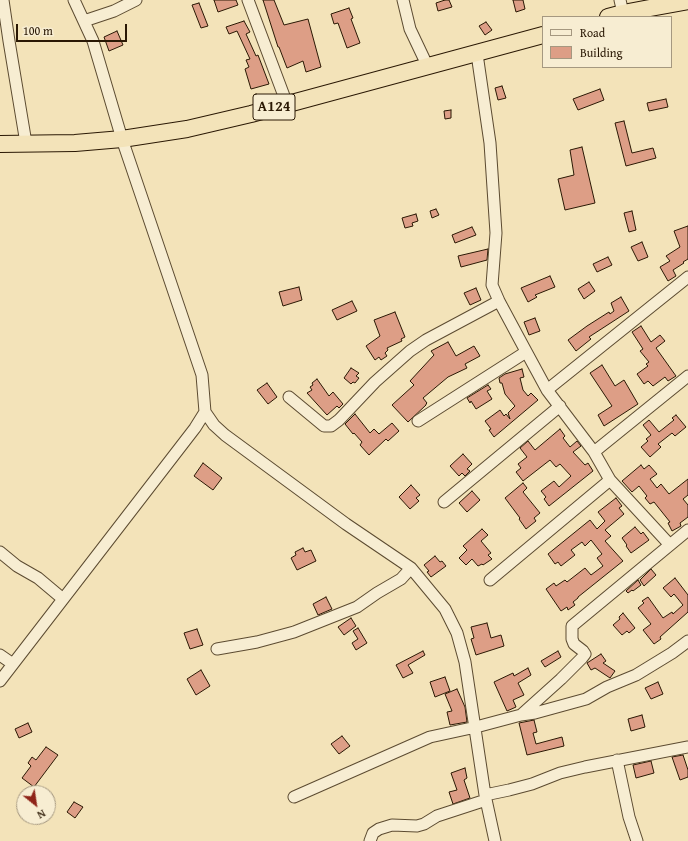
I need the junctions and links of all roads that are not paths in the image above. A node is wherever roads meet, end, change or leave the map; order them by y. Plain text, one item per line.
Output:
1 (3, 0) edge
2 (74, 0) edge
3 (136, 0) edge
4 (248, 0) edge
5 (403, 0) edge
6 (688, 1) edge
7 (621, 6) edge
8 (609, 16) edge
9 (84, 21) junction
10 (542, 35) edge
11 (477, 54) junction
12 (428, 67) junction
13 (287, 104) junction
14 (122, 139) junction
15 (26, 143) junction
16 (0, 144) edge
17 (688, 277) edge
18 (499, 301) junction
19 (526, 352) junction
20 (688, 376) edge
21 (547, 390) junction
22 (290, 397) dead end
23 (560, 406) junction
24 (205, 412) junction
25 (418, 421) dead end
26 (594, 452) junction
27 (610, 480) junction
28 (444, 502) dead end
29 (688, 530) edge
30 (670, 545) junction
31 (0, 552) edge
32 (411, 568) junction
33 (490, 580) dead end
34 (63, 599) junction
35 (688, 641) edge
36 (216, 649) dead end
37 (0, 655) edge
38 (13, 664) junction
39 (0, 681) edge
40 (521, 715) junction
41 (476, 727) junction
42 (688, 747) edge
43 (617, 760) junction
44 (294, 797) dead end
45 (486, 797) junction
46 (370, 841) edge
47 (495, 841) edge
48 (637, 841) edge

1 - 15 street
2 - 9 street
3 - 9 street
4 - 13 street
5 - 12 street
6 - 7 highway
7 - 8 highway
9 - 14 street
10 - 11 highway, A124
11 - 12 highway, A124
11 - 18 street
12 - 13 highway, A124
13 - 14 highway, A124
14 - 15 highway, A124
14 - 24 street
15 - 16 highway, A124
17 - 21 street
18 - 19 street
18 - 22 street
19 - 21 street
19 - 25 street
20 - 26 street
21 - 23 street
23 - 26 street
23 - 28 street
24 - 32 street
24 - 34 street
26 - 27 street
27 - 30 street
27 - 33 street
29 - 30 street
30 - 40 street
31 - 34 street
32 - 36 street
32 - 41 street
34 - 38 street
35 - 40 street
37 - 38 street
38 - 39 street
40 - 41 street
41 - 44 street
41 - 45 street
42 - 43 street
43 - 45 street
43 - 48 street
45 - 46 street
45 - 47 street

